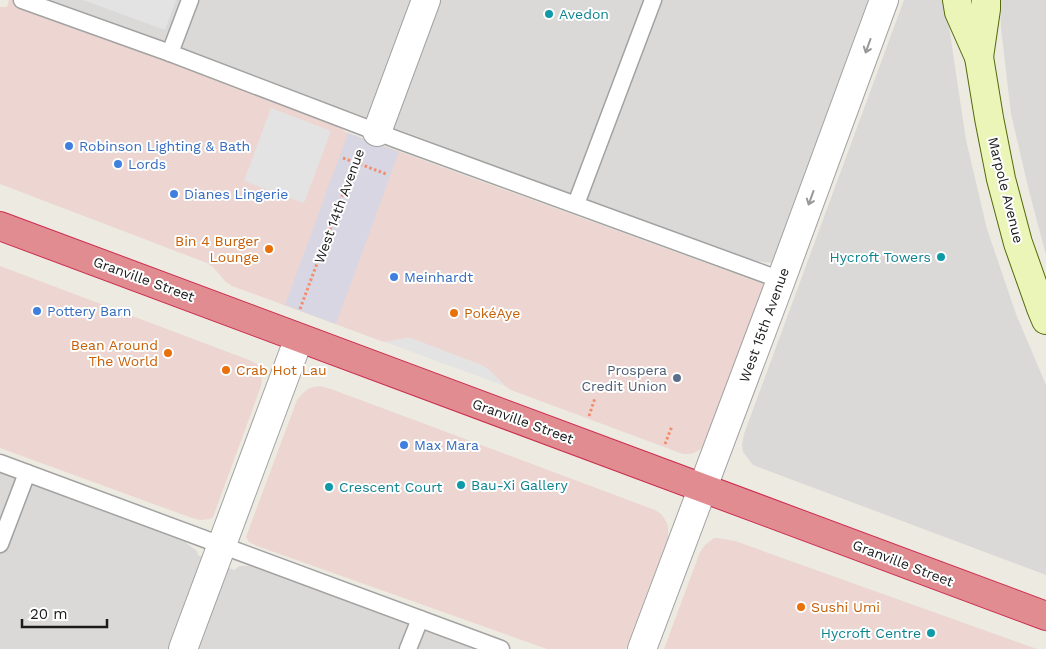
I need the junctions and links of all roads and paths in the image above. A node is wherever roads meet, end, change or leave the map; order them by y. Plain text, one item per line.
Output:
1 (22, 0) edge
2 (190, 0) edge
3 (426, 0) edge
4 (653, 0) edge
5 (884, 0) edge
6 (958, 0) edge
7 (986, 0) edge
8 (170, 53) junction
9 (979, 57) junction
10 (377, 132) junction
11 (343, 158) dead end
12 (351, 161) dead end
13 (360, 164) dead end
14 (386, 174) dead end
15 (576, 204) junction
16 (0, 226) edge
17 (781, 280) junction
18 (302, 306) dead end
19 (1046, 320) edge
20 (299, 338) junction
21 (595, 398) dead end
22 (589, 416) dead end
23 (672, 426) dead end
24 (665, 444) dead end
25 (0, 462) edge
26 (27, 473) junction
27 (703, 488) junction
28 (0, 544) edge
29 (222, 545) junction
30 (1046, 616) edge
31 (420, 619) junction
32 (183, 649) edge
33 (408, 649) edge
34 (501, 649) edge
35 (642, 649) edge

1 - 8 lane
2 - 8 lane
3 - 10 street
4 - 15 lane
5 -> 17 street, West 15th Avenue
6 - 9 street, Marpole Avenue
7 - 9 street, Marpole Avenue
8 - 10 lane
9 - 19 street, Marpole Avenue
10 - 15 lane
10 - 18 path, West 14th Avenue
11 - 12 path
13 - 14 path
15 - 17 lane
16 - 20 highway, Granville Street
17 - 27 street, West 15th Avenue
20 - 27 highway, Granville Street
20 - 29 street
21 - 22 path
23 - 24 path
25 - 26 lane
26 - 28 lane
26 - 29 lane
27 - 30 highway, Granville Street
27 - 35 street, West 15th Avenue
29 - 31 lane
29 - 32 street
31 - 33 lane
31 - 34 lane

